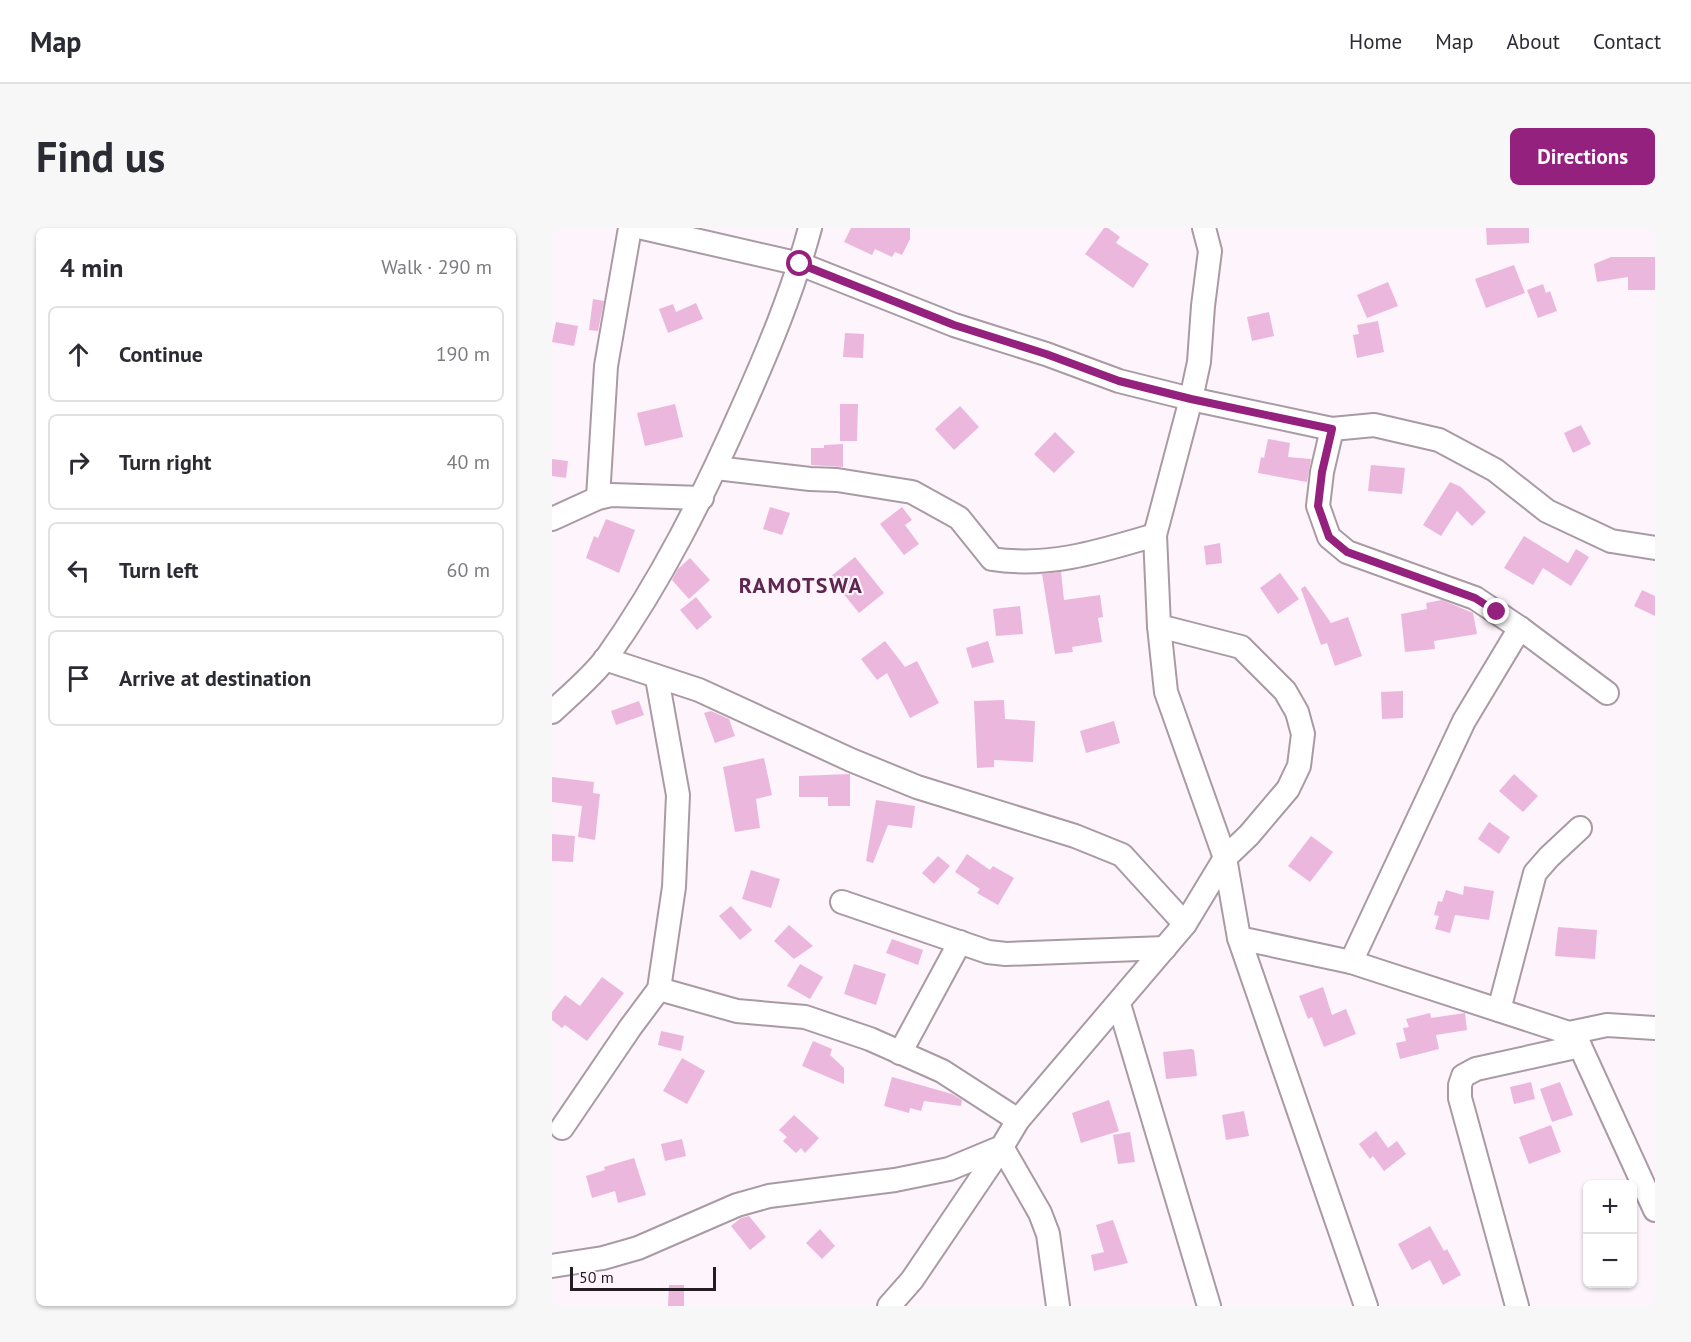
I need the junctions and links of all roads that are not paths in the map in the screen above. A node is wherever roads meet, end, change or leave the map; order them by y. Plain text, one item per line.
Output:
1 (630, 228) edge
2 (643, 228) edge
3 (810, 228) edge
4 (1204, 228) edge
5 (800, 264) junction
6 (1191, 399) junction
7 (1332, 429) junction
8 (716, 468) junction
9 (598, 498) junction
10 (702, 498) junction
11 (552, 519) edge
12 (1155, 535) junction
13 (1655, 548) edge
14 (1159, 626) junction
15 (1520, 628) junction
16 (605, 659) junction
17 (657, 678) junction
18 (1607, 693) dead end
19 (552, 712) edge
20 (1580, 828) dead end
21 (1225, 858) junction
22 (842, 902) dead end
23 (1185, 924) junction
24 (1239, 938) junction
25 (960, 942) junction
26 (1165, 948) junction
27 (1351, 962) junction
28 (659, 989) junction
29 (1119, 1004) junction
30 (1498, 1010) junction
31 (1655, 1029) edge
32 (1574, 1039) junction
33 (900, 1053) junction
34 (1018, 1120) junction
35 (555, 1128) edge
36 (1002, 1147) junction
37 (1655, 1210) edge
38 (552, 1266) edge
39 (889, 1306) edge
40 (1058, 1306) edge
41 (1209, 1306) edge
42 (1366, 1306) edge
43 (1517, 1306) edge

1 - 9 street
2 - 5 street
3 - 5 street
4 - 6 street
5 - 6 street
5 - 8 street
6 - 7 street
6 - 12 street
7 - 13 street
7 - 15 street
8 - 10 street
8 - 12 street
9 - 10 street
9 - 11 street
10 - 16 street
12 - 14 street
14 - 21 street
14 - 21 street
15 - 18 street
15 - 27 street
16 - 17 street
16 - 19 street
17 - 23 street
17 - 28 street
20 - 30 street
21 - 23 street
21 - 24 street
22 - 25 street
23 - 26 street
24 - 27 street
24 - 42 street
25 - 26 street
25 - 33 street
26 - 29 street
27 - 30 street
28 - 33 street
28 - 35 street
29 - 34 street
29 - 41 street
30 - 32 street
31 - 32 street
32 - 37 street
32 - 43 street
33 - 34 street
34 - 36 street
36 - 38 street
36 - 39 street
36 - 40 street

